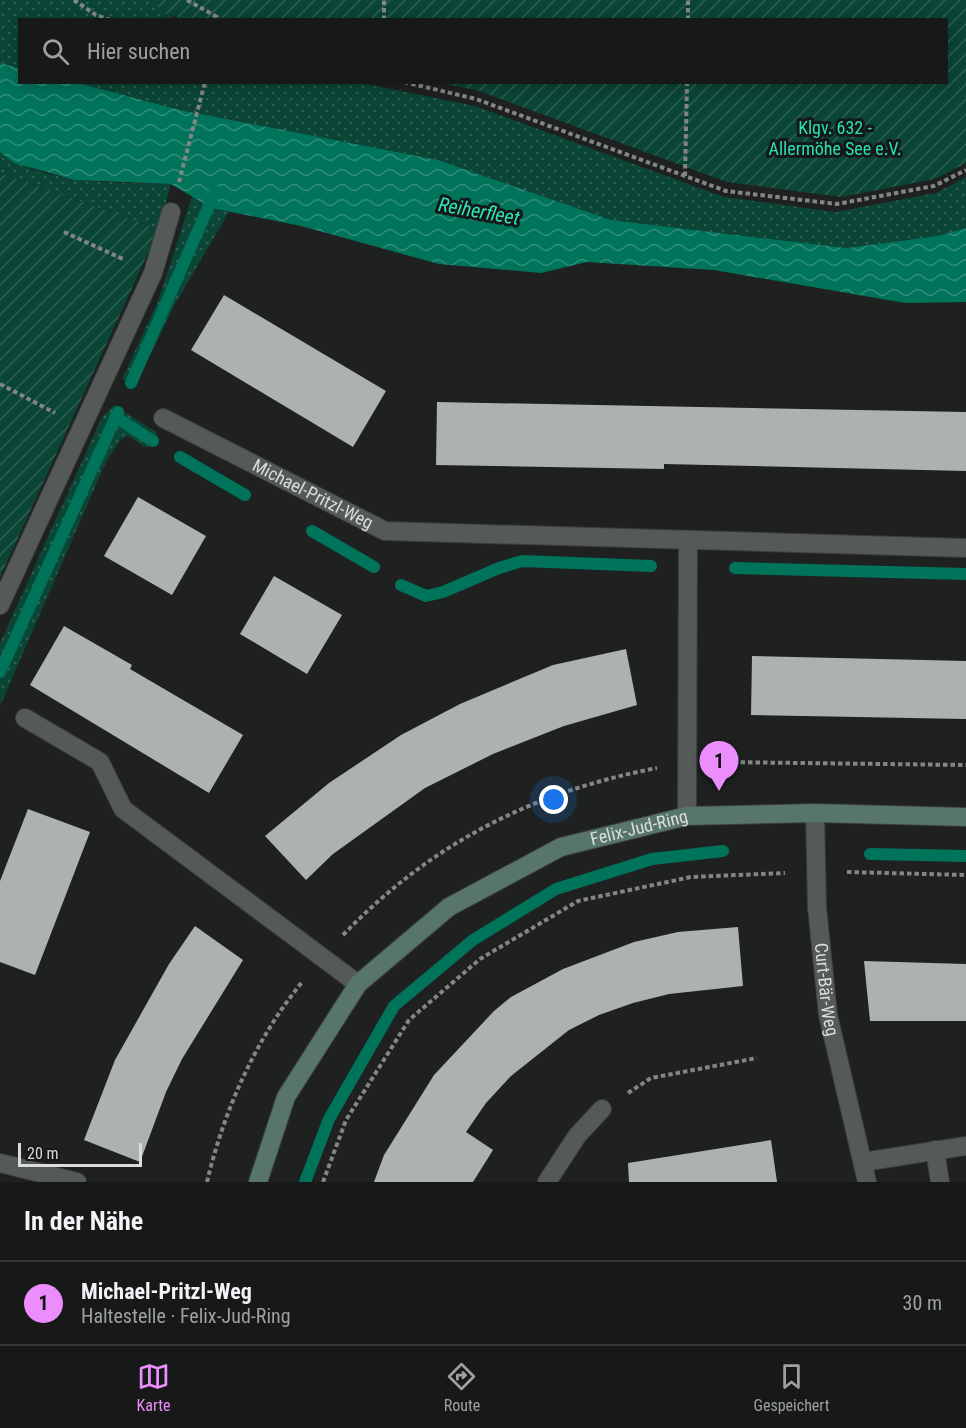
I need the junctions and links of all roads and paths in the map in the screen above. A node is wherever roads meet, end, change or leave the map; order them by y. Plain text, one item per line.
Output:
1 (74, 0) edge
2 (187, 0) edge
3 (384, 0) edge
4 (688, 0) edge
5 (104, 18) edge
6 (218, 18) edge
7 (384, 18) edge
8 (688, 18) edge
9 (205, 84) edge
10 (412, 84) edge
11 (687, 84) edge
12 (966, 170) edge
13 (685, 177) junction
14 (171, 212) joint
15 (64, 232) dead end
16 (153, 273) junction
17 (0, 384) edge
18 (164, 418) dead end
19 (82, 428) junction
20 (688, 540) junction
21 (966, 548) edge
22 (0, 605) edge
23 (25, 718) dead end
24 (814, 813) junction
25 (687, 816) junction
26 (966, 817) edge
27 (817, 872) junction
28 (966, 875) edge
29 (358, 984) junction
30 (757, 1058) dead end
31 (602, 1109) joint
32 (966, 1146) edge
33 (935, 1150) junction
34 (863, 1162) junction
35 (0, 1163) edge
36 (78, 1182) edge
37 (258, 1182) edge
38 (323, 1182) edge
39 (547, 1182) edge
40 (867, 1182) edge
41 (940, 1182) edge

1 - 5 path
2 - 6 path
3 - 7 path
4 - 8 path
9 - 14 path
10 - 13 path
11 - 13 path
12 - 13 path
14 - 16 street
15 - 16 path
16 - 19 street
17 - 19 path
18 - 20 street, Michael-Pritzl-Weg
19 - 22 street
20 - 21 street, Michael-Pritzl-Weg
20 - 25 street
23 - 29 street
24 - 25 street, Felix-Jud-Ring
24 - 26 street, Felix-Jud-Ring
24 - 27 street, Curt-Bär-Weg
25 - 29 street, Felix-Jud-Ring
27 - 28 path
27 - 34 street, Curt-Bär-Weg
27 - 38 path
29 - 37 street, Felix-Jud-Ring
30 - 31 path
31 - 39 street
32 - 33 street
33 - 34 street
33 - 41 street
34 - 40 street, Curt-Bär-Weg
35 - 36 street

